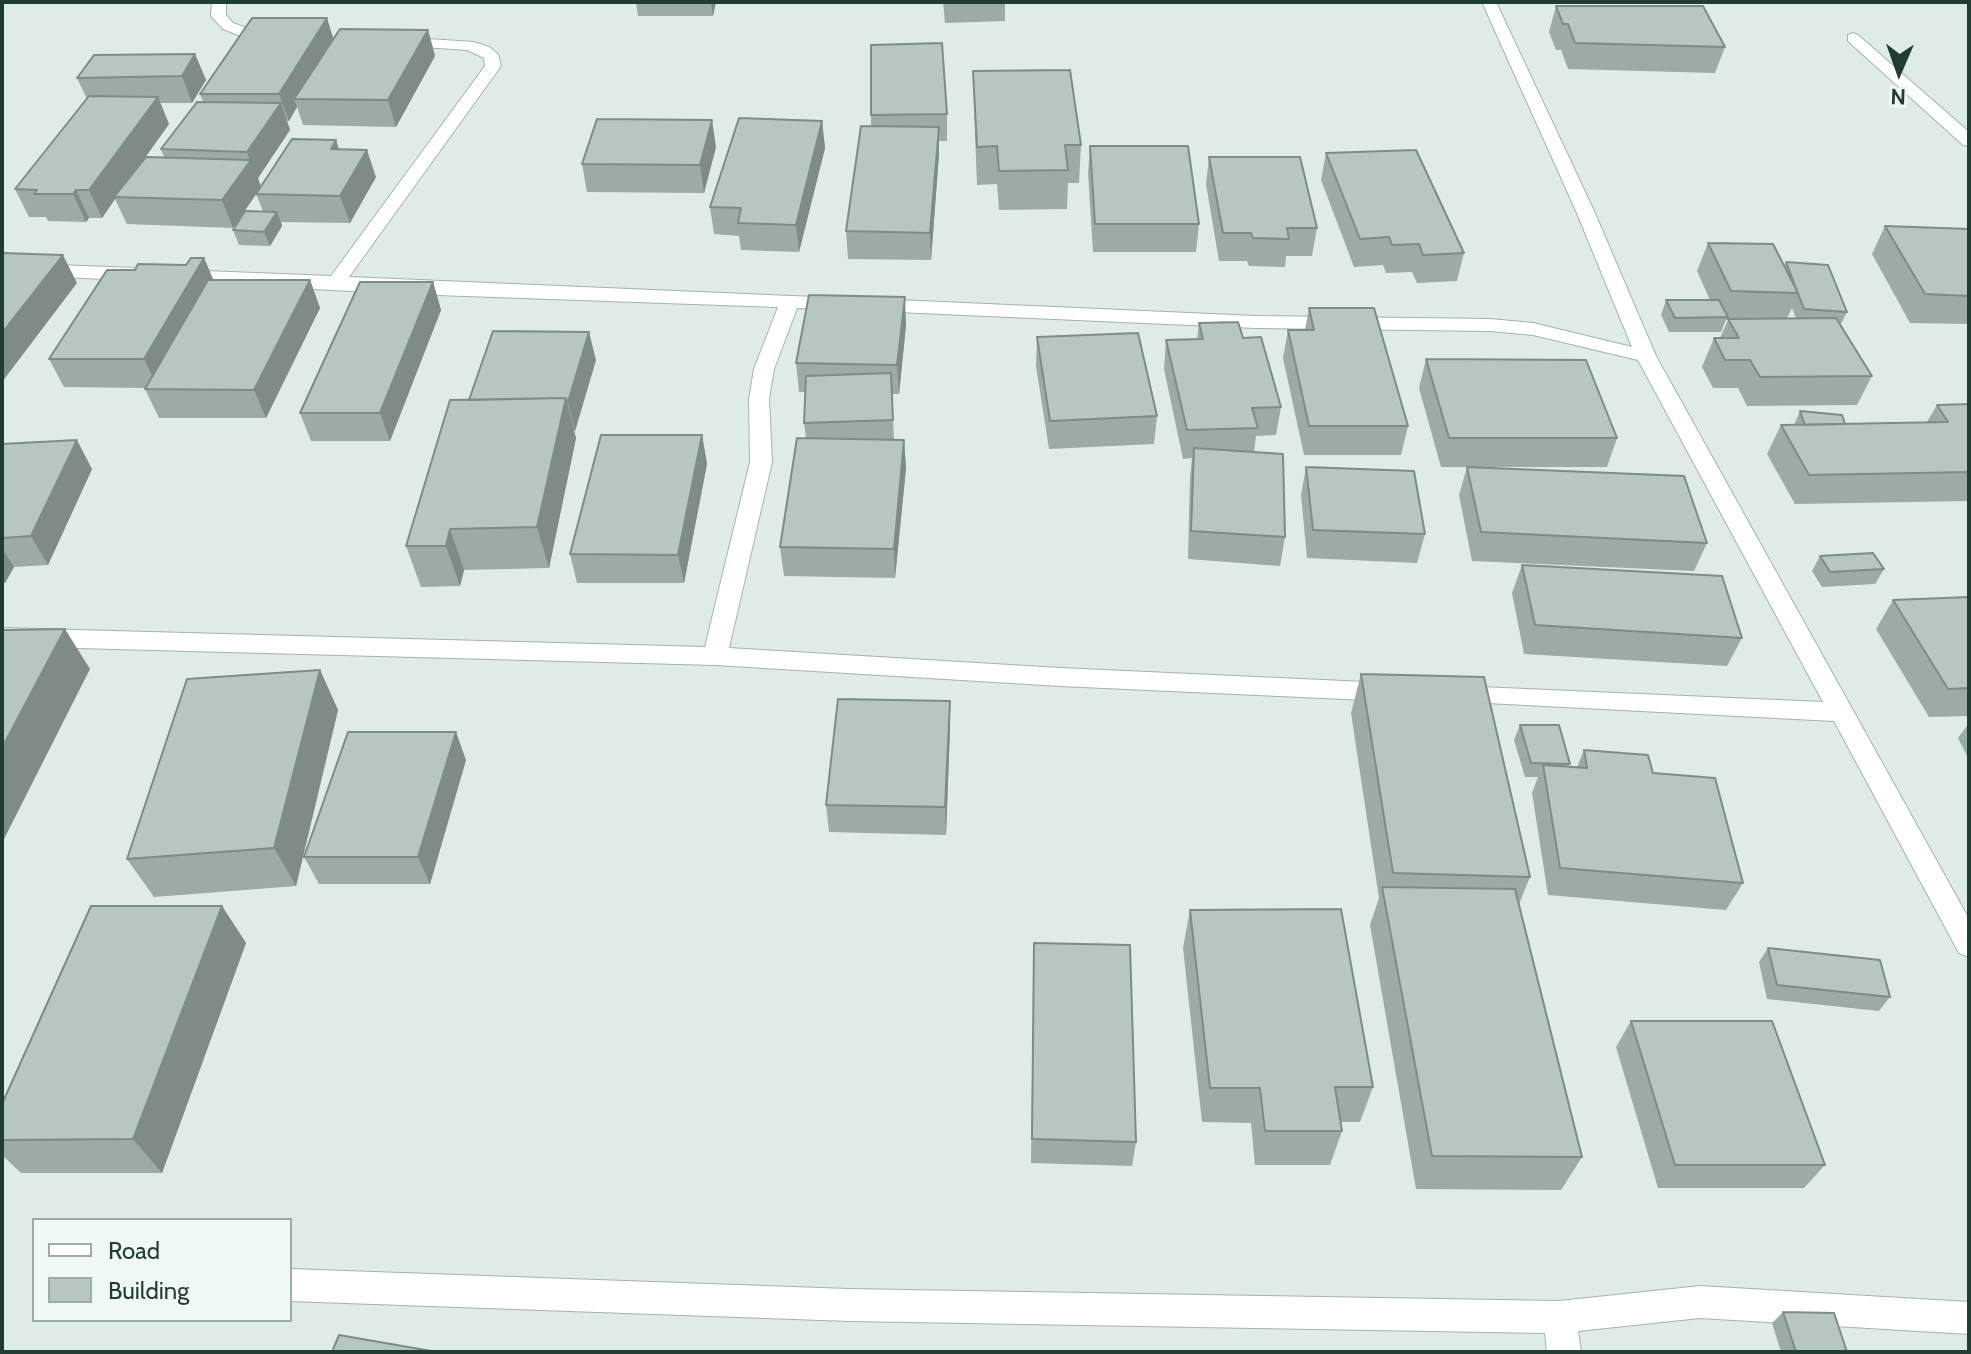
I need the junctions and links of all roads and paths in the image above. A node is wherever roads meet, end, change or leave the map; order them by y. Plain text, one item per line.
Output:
1 (219, 2) edge
2 (1489, 2) edge
3 (287, 38) edge
4 (1853, 38) dead end
5 (381, 41) edge
6 (1969, 141) edge
7 (2, 269) edge
8 (336, 282) junction
9 (790, 302) junction
10 (1646, 356) junction
11 (2, 637) edge
12 (715, 656) junction
13 (1841, 712) junction
14 (1969, 945) edge
15 (292, 1285) edge
16 (1559, 1317) junction
17 (1969, 1318) edge
18 (1564, 1352) edge

1 - 3 street
2 - 10 street
4 - 6 street
5 - 8 street
7 - 8 street
8 - 9 street
9 - 10 street
9 - 12 street
10 - 13 street
11 - 12 street
12 - 13 street
13 - 14 street
15 - 16 street
16 - 17 street
16 - 18 street

